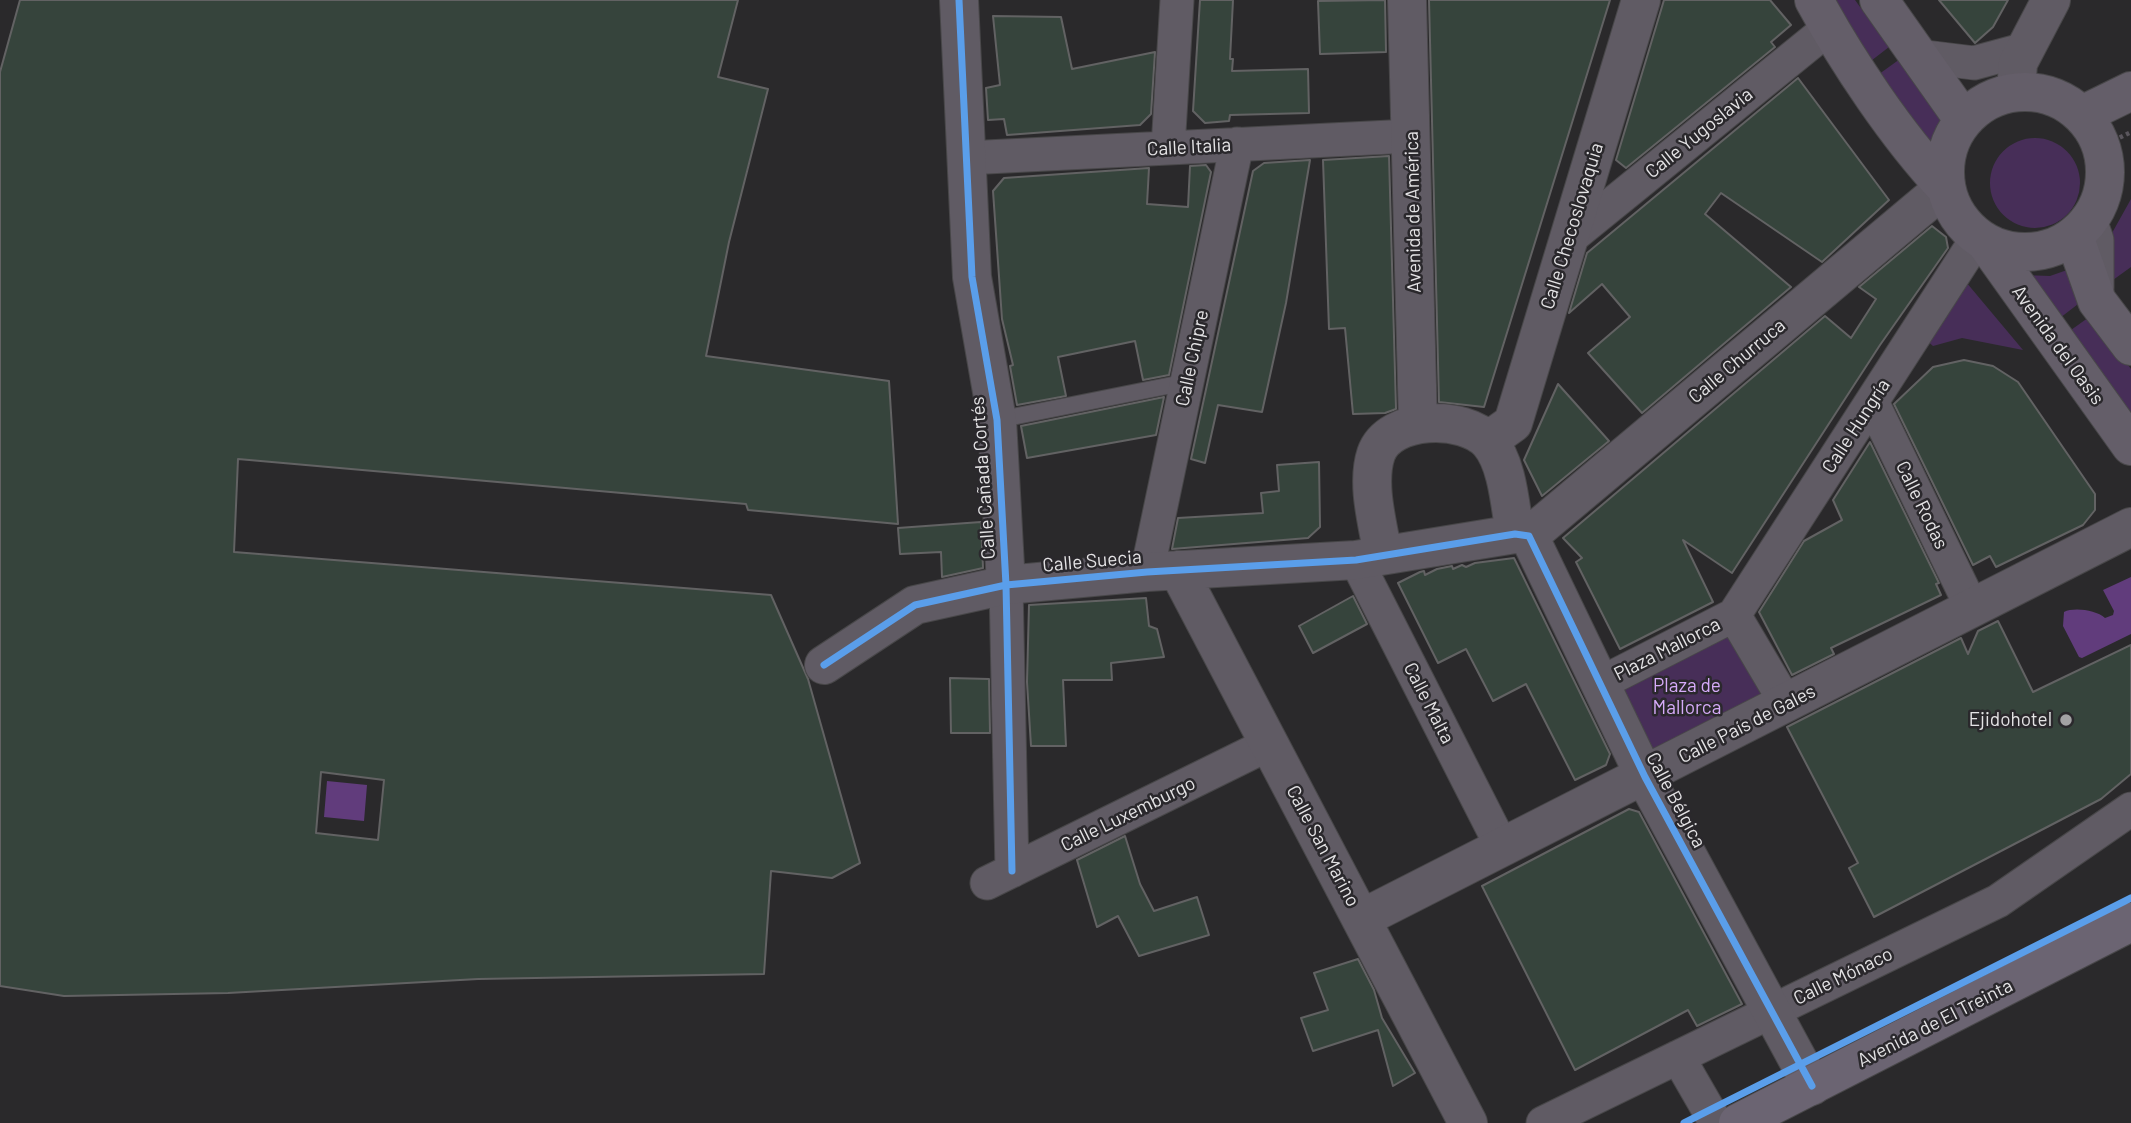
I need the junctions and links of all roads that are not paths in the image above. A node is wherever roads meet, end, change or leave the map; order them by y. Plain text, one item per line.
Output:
1 (959, 0) edge
2 (1177, 0) edge
3 (1407, 0) edge
4 (1641, 0) edge
5 (1879, 0) edge
6 (2051, 0) edge
7 (1821, 14) edge
8 (2025, 49) junction
9 (1917, 56) junction
10 (2131, 90) edge
11 (2017, 92) junction
12 (1963, 119) junction
13 (1411, 136) junction
14 (1237, 144) junction
15 (1168, 148) junction
16 (2110, 149) edge
17 (966, 158) junction
18 (1945, 187) junction
19 (2082, 228) junction
20 (1569, 239) junction
21 (1982, 240) junction
22 (2131, 346) edge
23 (1187, 382) junction
24 (1872, 402) junction
25 (997, 420) junction
26 (1418, 424) junction
27 (1488, 441) junction
28 (2131, 446) edge
29 (2131, 527) edge
30 (1522, 535) junction
31 (1370, 557) junction
32 (1162, 571) junction
33 (1006, 585) junction
34 (1972, 608) junction
35 (1734, 615) junction
36 (824, 665) dead end
37 (1601, 682) junction
38 (1786, 703) junction
39 (1269, 744) junction
40 (1644, 777) junction
41 (2131, 809) edge
42 (1502, 847) junction
43 (1000, 877) joint
44 (1361, 919) junction
45 (2131, 922) edge
46 (1771, 1011) junction
47 (1678, 1057) junction
48 (1812, 1086) junction
49 (1468, 1123) edge
50 (1543, 1123) edge
51 (1716, 1123) edge
52 (1738, 1123) edge

1 - 17 street, Calle Cañada Cortés
2 - 15 street
3 - 13 street, Avenida de América
4 - 20 street, Calle Checoslovaquia
5 - 9 main road
6 - 8 street
7 - 18 main road
7 - 20 street, Calle Yugoslavia
8 - 9 street
8 - 11 street
9 - 12 main road
10 - 16 main road
11 - 12 main road
11 - 16 main road
12 - 18 main road
13 - 14 street, Calle Italia
13 - 26 street, Avenida de América
14 - 15 street, Calle Italia
14 - 23 street, Calle Chipre
15 - 17 street, Calle Italia
16 - 19 main road
17 - 25 street, Calle Cañada Cortés
18 - 21 main road
18 - 30 street, Calle Churruca
19 - 21 main road
19 - 22 main road
20 - 27 street, Calle Checoslovaquia
21 - 24 street, Calle Hungría
21 - 28 main road, Avenida del Oasis
23 - 25 lane
23 - 32 street, Calle Chipre
24 - 34 street, Calle Rodas
24 - 35 street, Calle Hungría
25 - 33 street, Calle Cañada Cortés
26 - 27 street
26 - 31 street
27 - 30 street, Calle Bélgica
29 - 34 street, Calle País de Gales
30 - 31 street, Calle Suecia
30 - 37 street, Calle Bélgica
31 - 32 street, Calle Suecia
31 - 42 street, Calle Malta
32 - 33 street, Calle Suecia
32 - 39 street, Calle San Marino
33 - 36 street, Calle Suecia
33 - 43 street, Calle Cañada Cortés
34 - 38 street, Calle País de Gales
35 - 37 street, Plaza Mallorca
35 - 38 street
37 - 40 street, Calle Bélgica
38 - 40 street, Calle País de Gales
39 - 43 street, Calle Luxemburgo
39 - 44 street, Calle San Marino
40 - 42 street, Calle País de Gales
40 - 46 street, Calle Bélgica
41 - 46 street, Calle Mónaco
42 - 44 street, Calle País de Gales
44 - 49 street, Calle San Marino
45 - 48 main road, Avenida de El Treinta
46 - 47 street, Calle Mónaco
46 - 48 street, Calle Bélgica
47 - 50 street, Calle Mónaco
47 - 51 street
48 - 52 main road, Avenida de El Treinta

